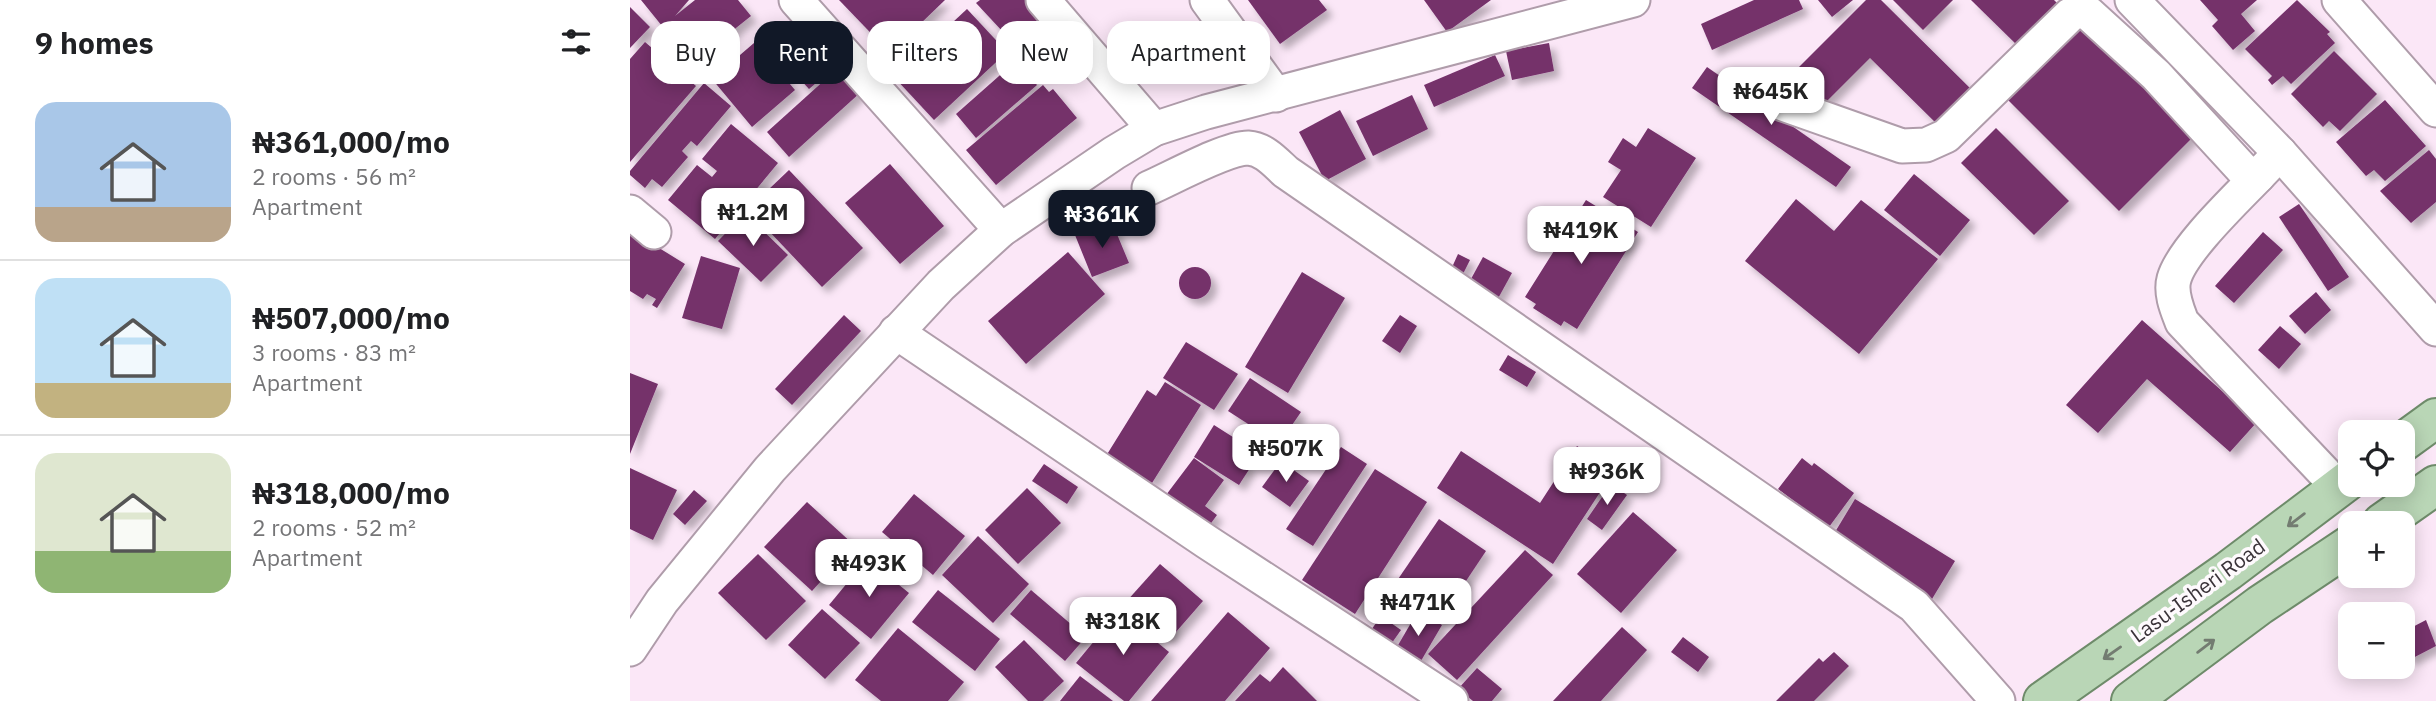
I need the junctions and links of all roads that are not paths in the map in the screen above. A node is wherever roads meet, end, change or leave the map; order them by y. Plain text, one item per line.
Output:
1 (796, 0) edge
2 (1043, 0) edge
3 (1208, 0) edge
4 (1633, 0) edge
5 (2132, 0) edge
6 (2357, 6) edge
7 (1575, 7) edge
8 (1276, 94) junction
9 (1783, 104) dead end
10 (2436, 110) edge
11 (1154, 129) junction
12 (2269, 164) junction
13 (1149, 188) dead end
14 (1001, 230) junction
15 (2436, 329) edge
16 (896, 332) junction
17 (2436, 418) edge
18 (2415, 433) edge
19 (2338, 477) edge
20 (2436, 485) edge
21 (2338, 488) edge
22 (2399, 511) edge
23 (2338, 553) edge
24 (630, 649) edge
25 (1451, 701) edge
26 (1998, 701) edge
27 (2043, 701) edge
28 (2132, 701) edge

1 - 14 street
2 - 11 street
3 - 8 street
4 - 7 street
5 - 12 street
6 - 10 street
7 - 8 street
8 - 11 street
9 - 12 street
11 - 14 street
12 - 15 street
12 - 19 street
13 - 26 street
14 - 16 street
16 - 24 street
16 - 25 street
17 - 18 main road
20 - 22 main road
21 -> 27 main road, Lasu-Isheri Road
28 -> 23 main road

